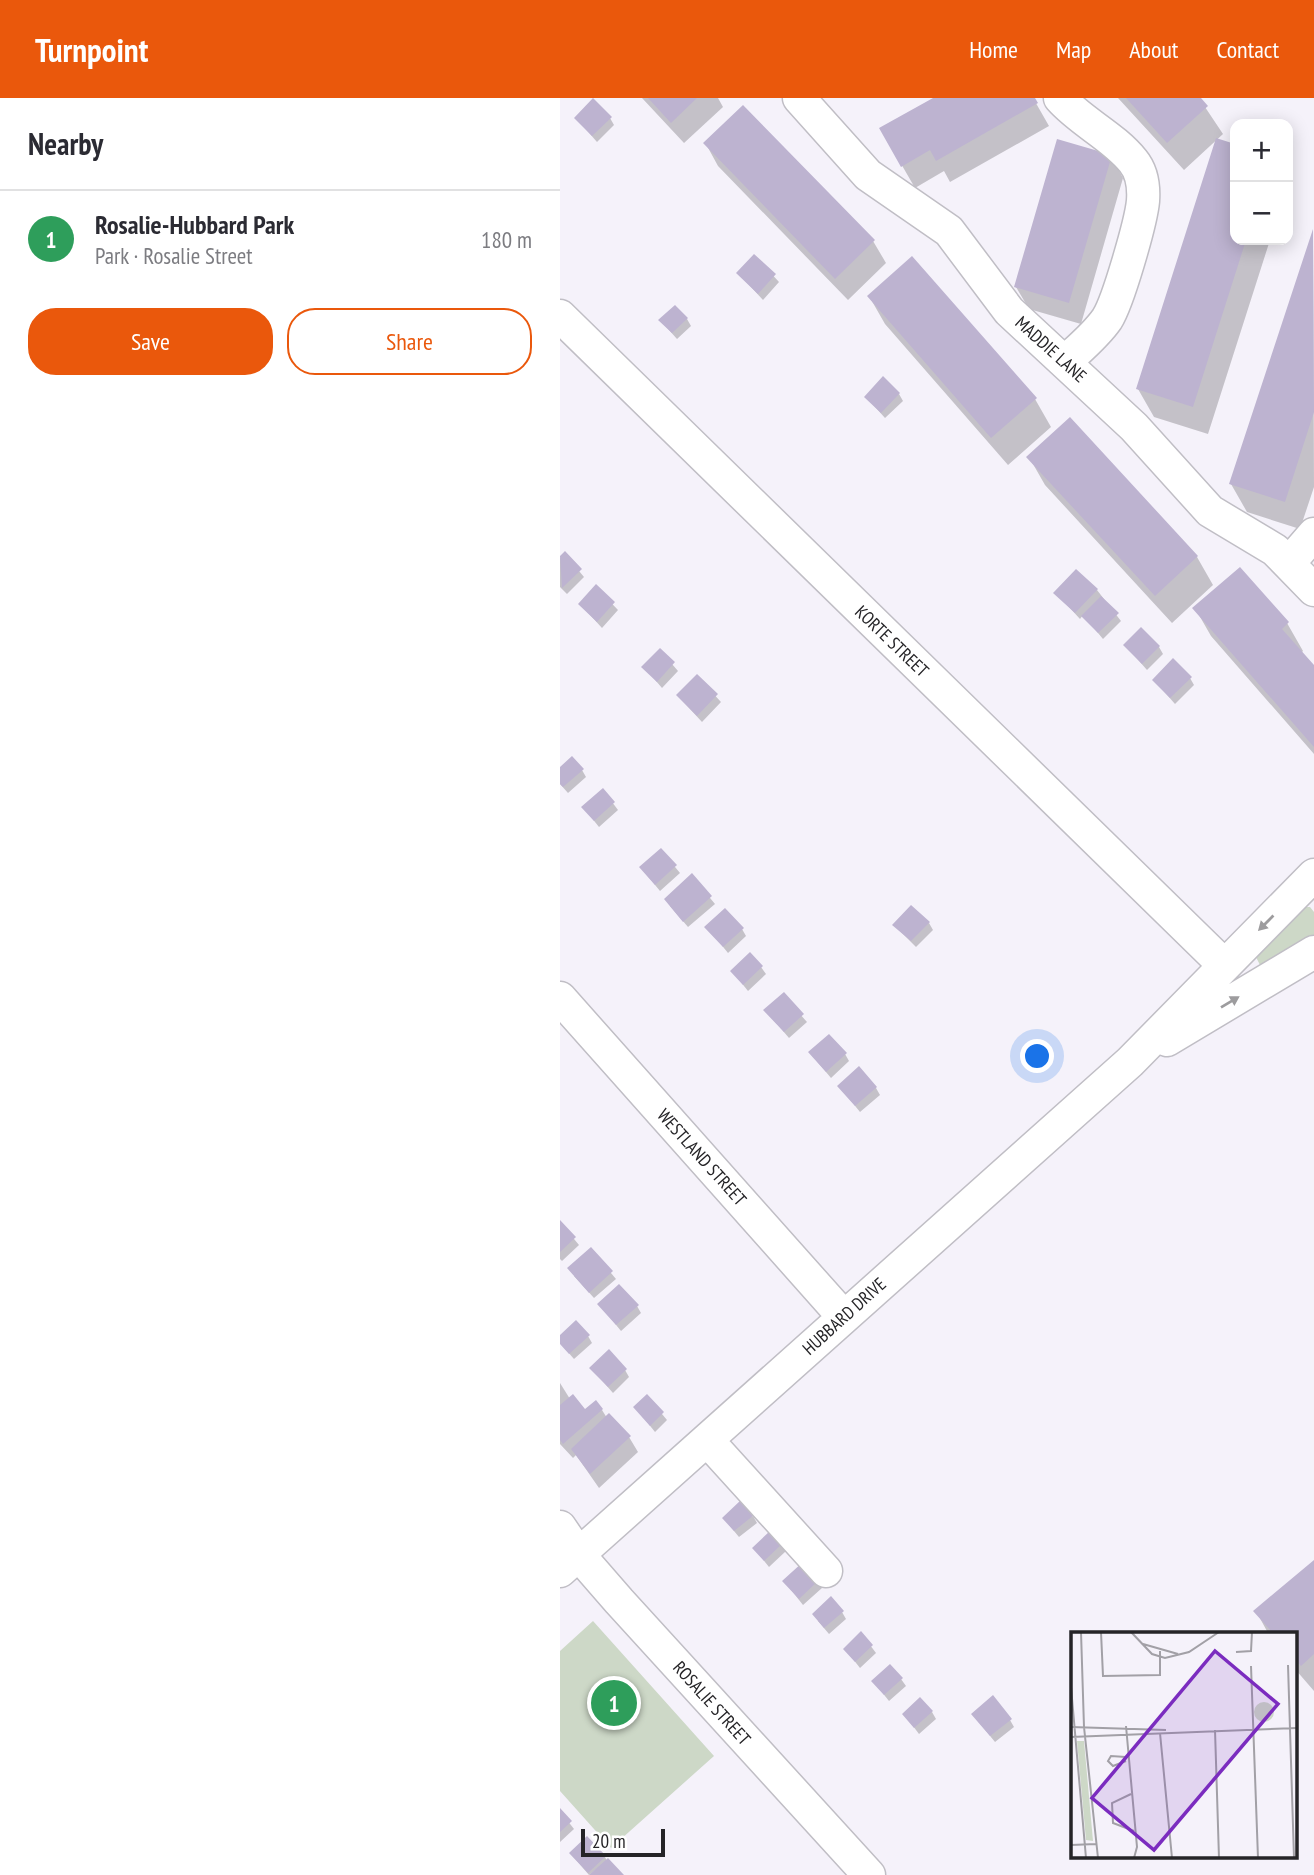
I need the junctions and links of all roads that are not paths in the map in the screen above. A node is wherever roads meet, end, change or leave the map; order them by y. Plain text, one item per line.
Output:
1 (1060, 98) edge
2 (817, 104) edge
3 (560, 316) edge
4 (1066, 361) junction
5 (1314, 534) edge
6 (1289, 563) junction
7 (1314, 590) edge
8 (1314, 875) edge
9 (1314, 952) edge
10 (1224, 965) junction
11 (560, 998) edge
12 (1129, 1062) junction
13 (844, 1316) junction
14 (706, 1440) junction
15 (560, 1527) edge
16 (569, 1563) edge
17 (826, 1571) dead end
18 (869, 1875) edge

1 - 4 street
2 - 4 street, MADDIE LANE
3 - 10 street, KORTE STREET
4 - 6 street, MADDIE LANE
5 - 6 street
6 - 7 street, MADDIE LANE
8 -> 10 street, HUBBARD DRIVE
12 -> 9 street, HUBBARD DRIVE
10 - 12 street, HUBBARD DRIVE
11 - 13 street, WESTLAND STREET
12 - 13 street, HUBBARD DRIVE
13 - 14 street, HUBBARD DRIVE
14 - 16 street, HUBBARD DRIVE
14 - 17 street
15 - 16 street, ROSALIE STREET
16 - 18 street, ROSALIE STREET

